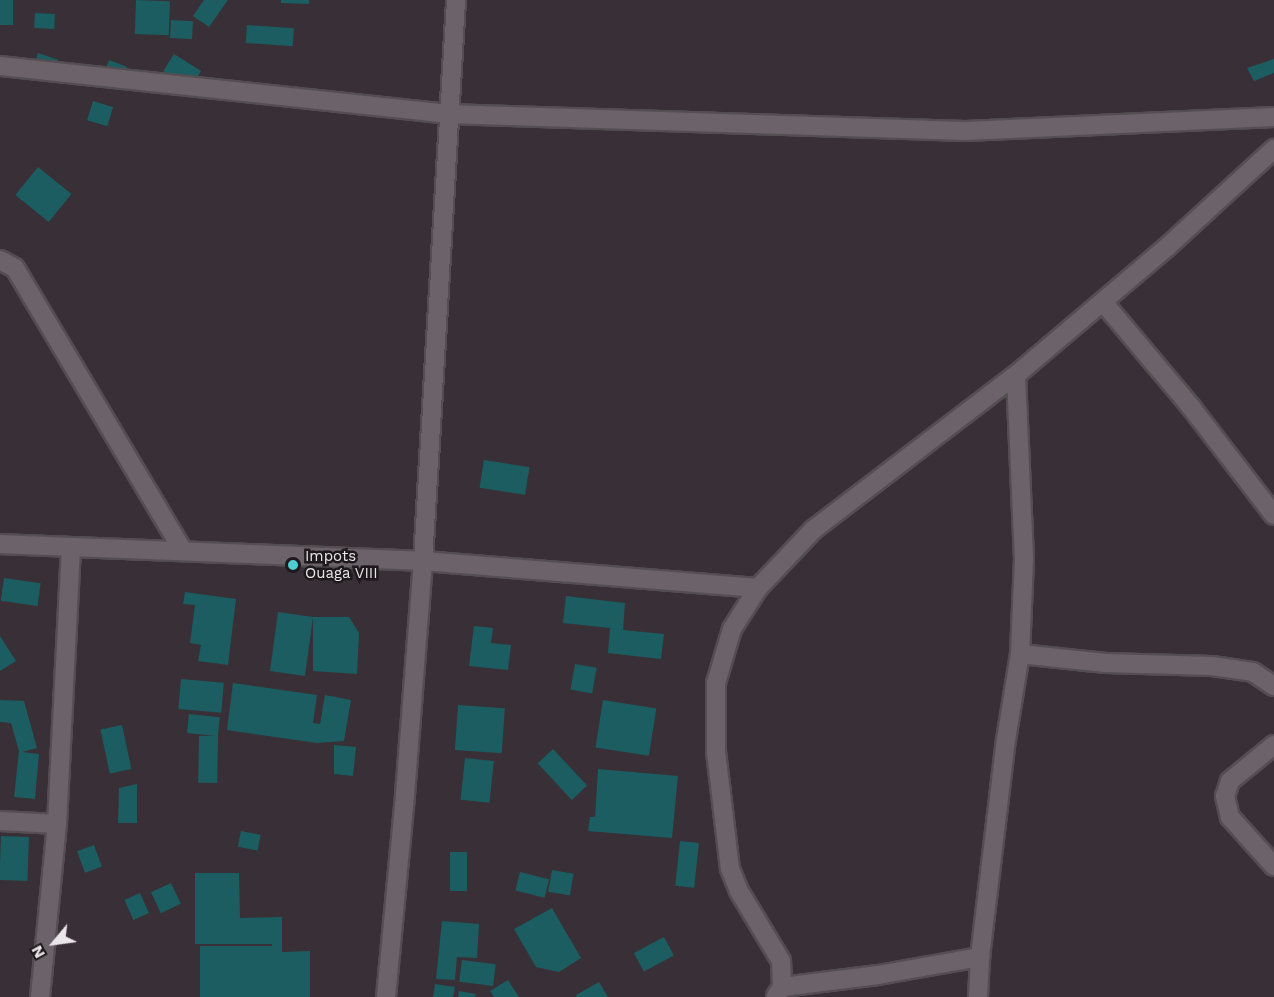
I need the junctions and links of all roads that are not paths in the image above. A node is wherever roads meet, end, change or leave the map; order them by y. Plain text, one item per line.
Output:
1 (456, 0) edge
2 (0, 66) edge
3 (448, 114) junction
4 (1274, 117) edge
5 (1274, 150) edge
6 (0, 260) edge
7 (1103, 302) junction
8 (1016, 375) junction
9 (1274, 515) edge
10 (0, 544) edge
11 (71, 547) junction
12 (183, 551) junction
13 (423, 561) junction
14 (758, 588) junction
15 (1020, 654) junction
16 (1274, 686) edge
17 (1274, 745) edge
18 (0, 821) edge
19 (57, 824) junction
20 (1271, 858) edge
21 (980, 957) junction
22 (778, 992) edge
23 (40, 997) edge
24 (386, 997) edge
25 (978, 997) edge

1 - 3 street
2 - 3 street
3 - 4 street
3 - 13 street
5 - 7 street
6 - 12 street
7 - 8 street
7 - 9 street
8 - 14 street
8 - 15 street
10 - 11 street
11 - 12 street
11 - 19 street
12 - 13 street
13 - 14 street
13 - 24 street
14 - 22 street
15 - 16 street
15 - 21 street
17 - 20 street
18 - 19 street
19 - 23 street
21 - 22 street
21 - 25 street

